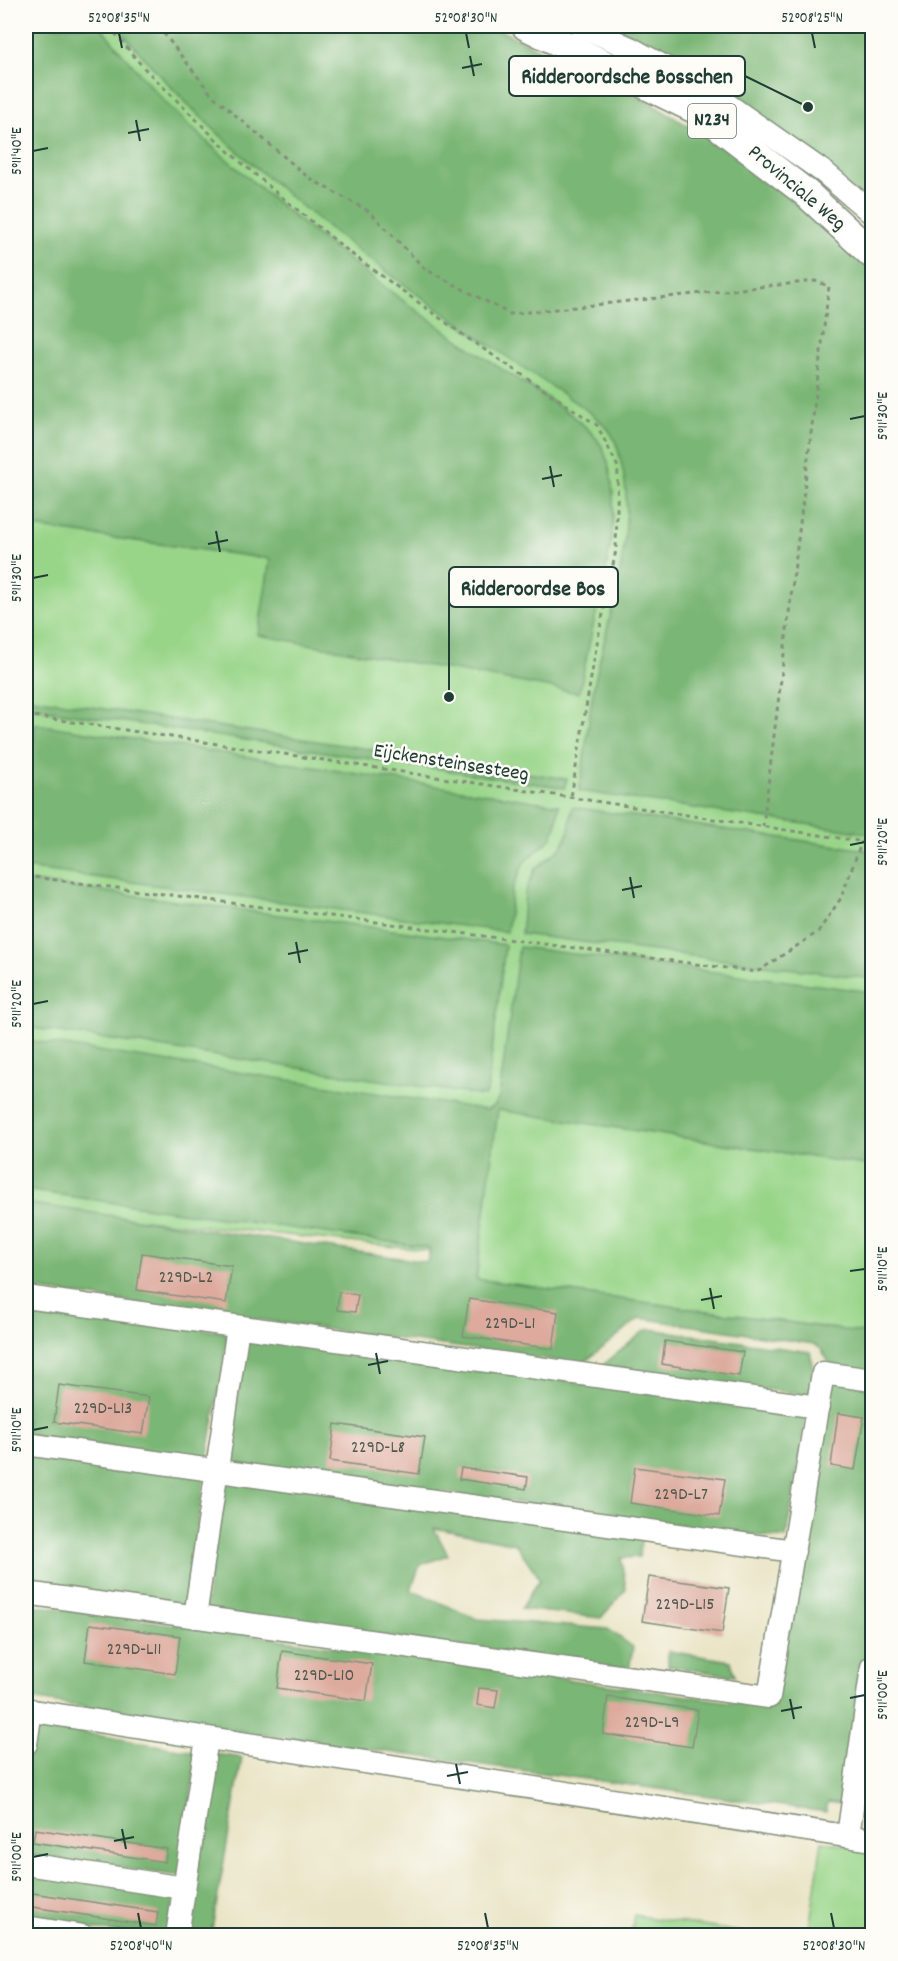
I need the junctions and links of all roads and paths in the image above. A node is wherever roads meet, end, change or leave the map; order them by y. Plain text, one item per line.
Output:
1 (109, 26) edge
2 (158, 26) edge
3 (526, 26) edge
4 (581, 26) edge
5 (873, 213) edge
6 (873, 254) edge
7 (27, 715) edge
8 (26, 734) edge
9 (571, 797) junction
10 (763, 826) junction
11 (862, 841) junction
12 (873, 843) edge
13 (26, 876) edge
14 (26, 1297) edge
15 (238, 1327) junction
16 (873, 1380) edge
17 (818, 1407) junction
18 (26, 1444) edge
19 (217, 1471) junction
20 (794, 1551) junction
21 (26, 1593) edge
22 (195, 1617) junction
23 (873, 1666) edge
24 (28, 1710) edge
25 (207, 1738) junction
26 (26, 1744) edge
27 (848, 1836) junction
28 (873, 1840) edge
29 (26, 1864) edge
30 (184, 1888) junction
31 (26, 1927) edge
32 (83, 1935) edge
33 (177, 1935) edge

1 - 9 path
2 - 10 path
3 - 6 main road, Provinciale Weg / N234
4 - 5 street
7 - 8 path
7 - 9 path, Eijckensteinsesteeg
9 - 10 path, Eijckensteinsesteeg
10 - 11 path, Eijckensteinsesteeg
11 - 12 path, Eijckensteinsesteeg
11 - 13 path
14 - 15 street
15 - 17 street
15 - 19 street
16 - 17 street
17 - 20 street
18 - 19 street
19 - 20 street
19 - 22 street
20 - 22 street
21 - 22 street
23 - 27 street
24 - 25 street
24 - 26 street
25 - 27 street
25 - 30 street
27 - 28 street
29 - 30 street
30 - 33 street
31 - 32 street

